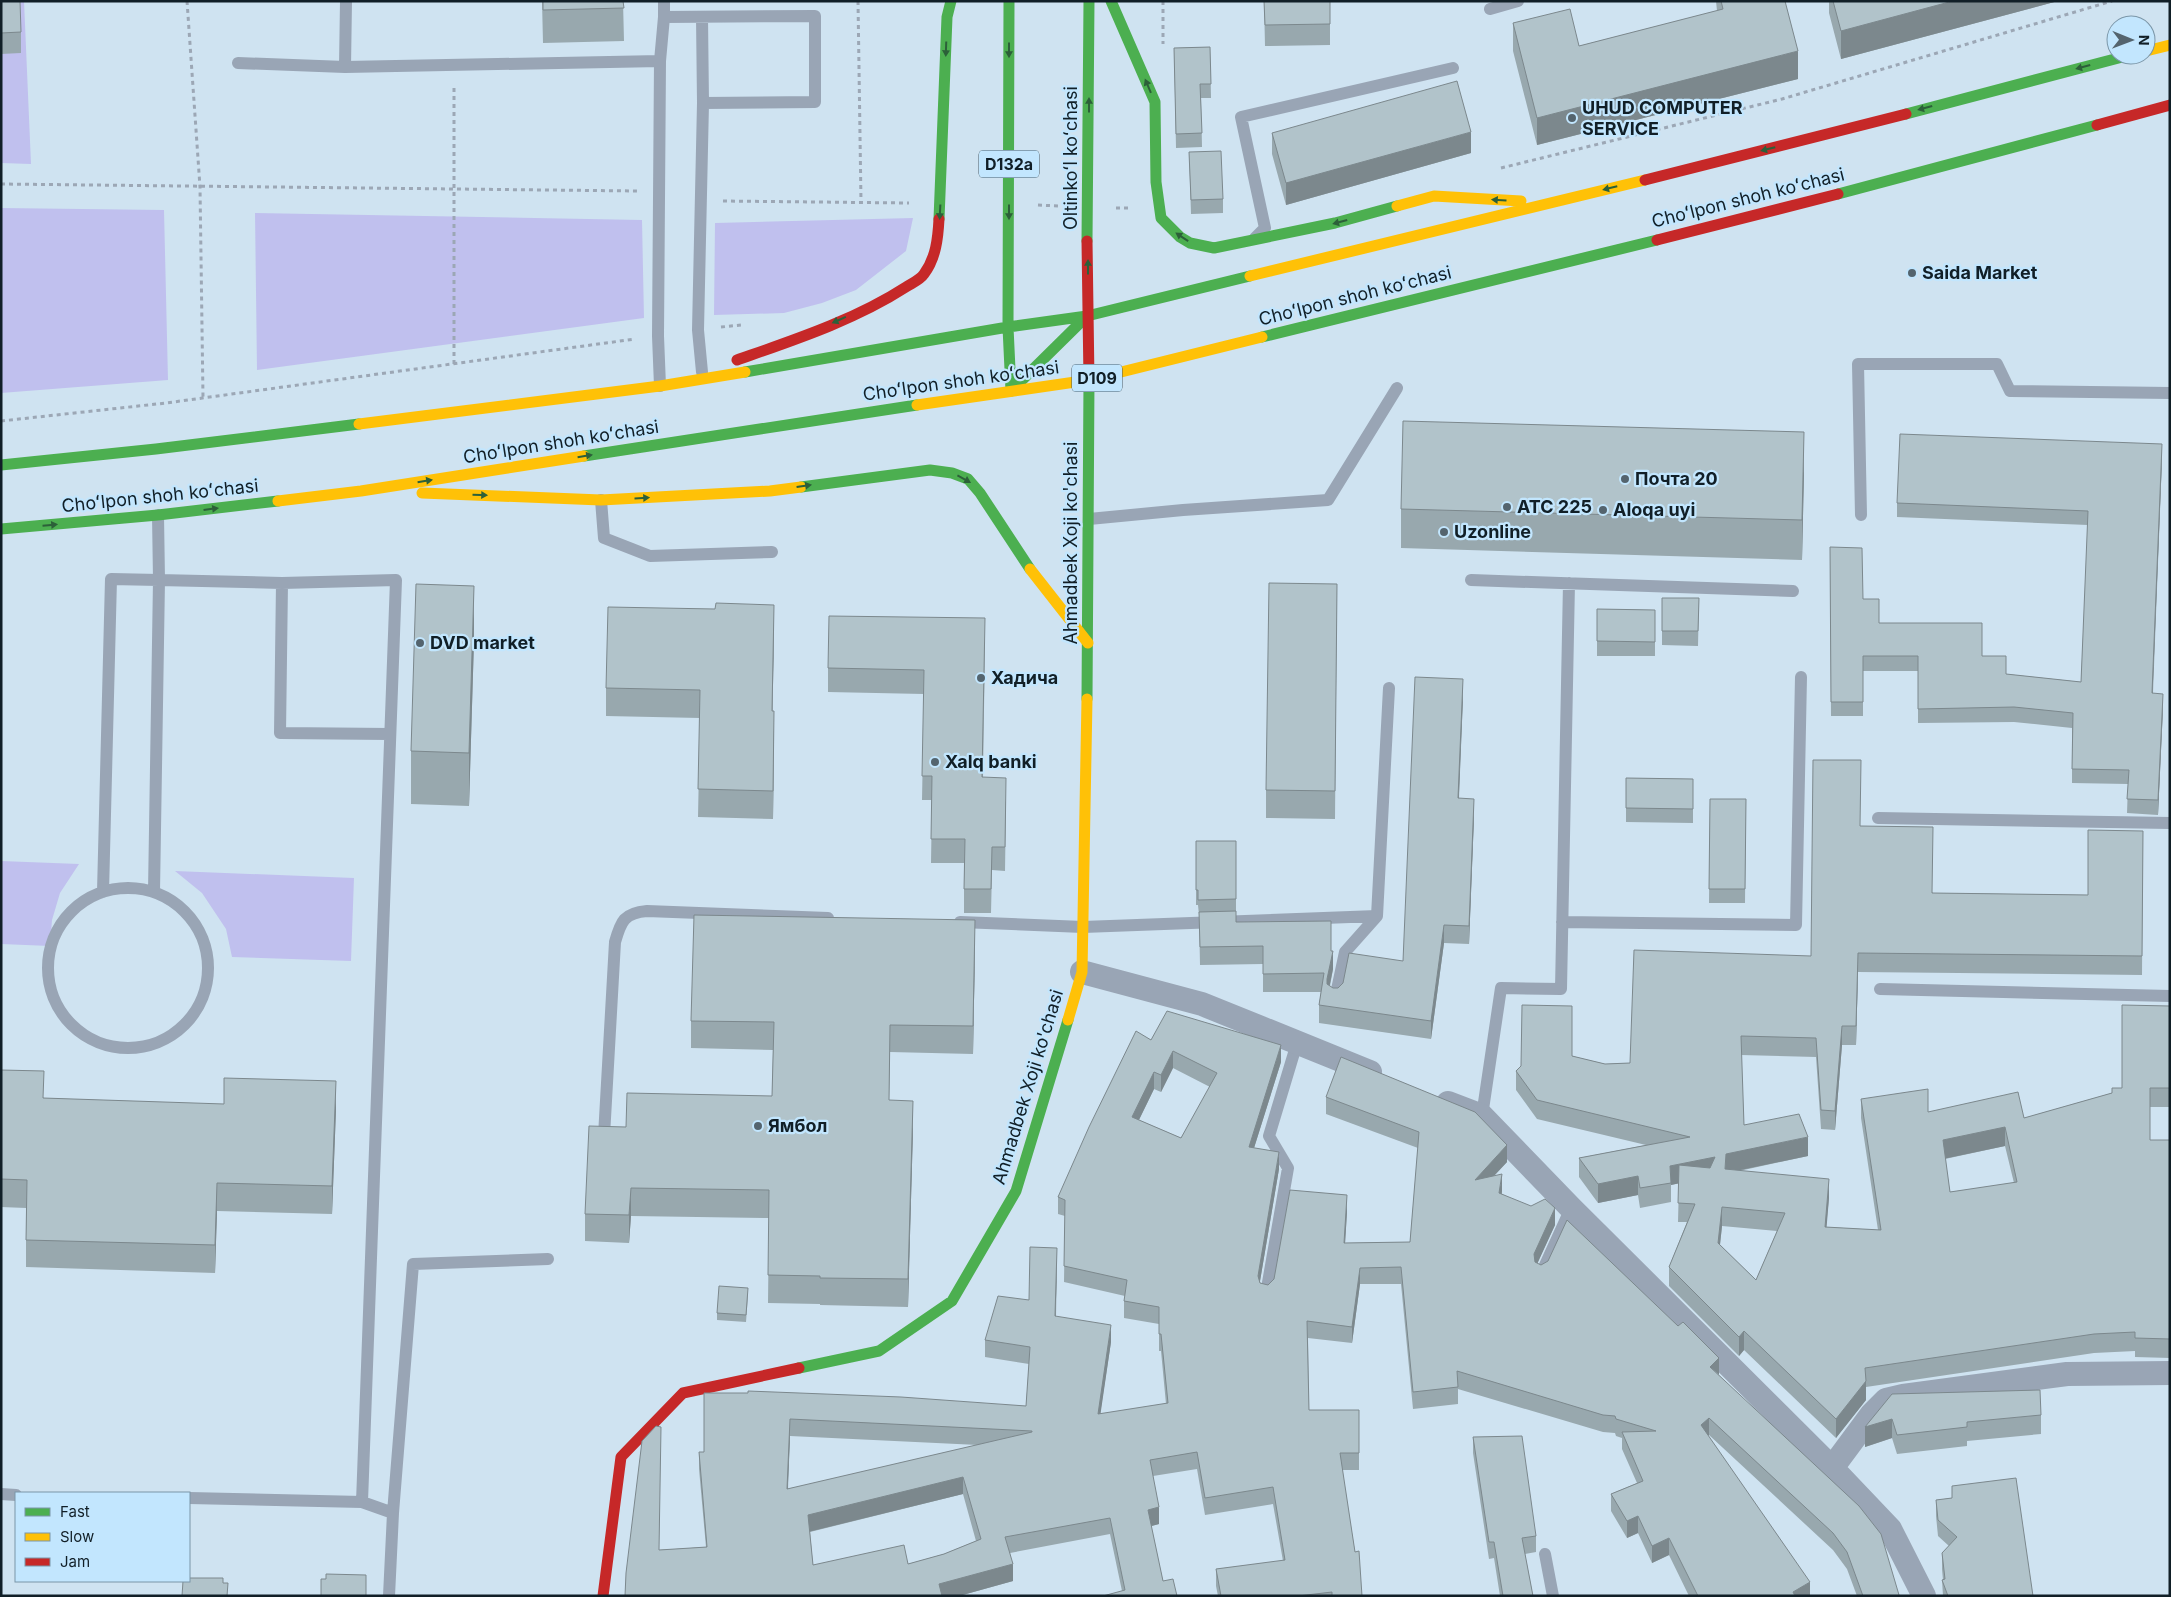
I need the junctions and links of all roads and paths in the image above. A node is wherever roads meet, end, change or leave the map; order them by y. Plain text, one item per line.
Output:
1 (187, 1) edge
2 (346, 1) edge
3 (664, 1) edge
4 (858, 1) edge
5 (951, 1) edge
6 (1010, 1) edge
7 (1089, 1) edge
8 (1111, 1) edge
9 (1518, 1) edge
10 (1490, 9) dead end
11 (664, 17) junction
12 (702, 17) junction
13 (2170, 45) edge
14 (2156, 48) edge
15 (660, 61) junction
16 (2106, 61) edge
17 (238, 63) dead end
18 (454, 64) junction
19 (345, 67) junction
20 (1453, 68) dead end
21 (703, 102) junction
22 (2170, 105) edge
23 (1, 184) edge
24 (200, 186) junction
25 (455, 189) junction
26 (659, 191) junction
27 (701, 201) junction
28 (861, 202) junction
29 (918, 203) dead end
30 (1547, 203) junction
31 (1252, 241) junction
32 (1087, 316) junction
33 (1008, 327) junction
34 (1024, 338) dead end
35 (454, 364) dead end
36 (1073, 370) dead end
37 (702, 372) junction
38 (1089, 380) junction
39 (660, 386) junction
40 (1397, 388) dead end
41 (1011, 391) junction
42 (2170, 393) edge
43 (203, 397) dead end
44 (1, 465) edge
45 (361, 491) junction
46 (601, 500) junction
47 (158, 515) junction
48 (1861, 515) dead end
49 (1089, 519) junction
50 (1, 529) edge
51 (772, 552) dead end
52 (159, 580) junction
53 (1471, 580) dead end
54 (282, 583) junction
55 (1569, 583) junction
56 (1793, 591) dead end
57 (1088, 643) junction
58 (1801, 677) dead end
59 (1389, 688) dead end
60 (390, 734) junction
61 (1878, 818) dead end
62 (2170, 823) edge
63 (103, 892) junction
64 (154, 892) junction
65 (1377, 916) junction
66 (845, 918) edge
67 (944, 922) edge
68 (1562, 922) junction
69 (1083, 927) junction
70 (1082, 972) junction
71 (1880, 989) dead end
72 (2170, 996) edge
73 (1335, 999) edge
74 (1297, 1043) junction
75 (1389, 1080) edge
76 (1426, 1094) edge
77 (1482, 1116) junction
78 (604, 1136) edge
79 (1571, 1208) junction
80 (548, 1260) dead end
81 (1542, 1274) edge
82 (1266, 1294) edge
83 (2170, 1373) edge
84 (1832, 1468) junction
85 (1, 1494) edge
86 (15, 1494) edge
87 (190, 1498) edge
88 (362, 1502) junction
89 (393, 1513) junction
90 (1545, 1554) dead end
91 (389, 1596) edge
92 (603, 1596) edge
93 (1553, 1596) edge
94 (1924, 1596) edge

1 - 24 path
2 - 19 lane
3 - 11 lane
4 - 28 path
5 -> 37 main road
6 -> 33 main road, D132a
32 -> 7 main road, Oltinkoʻl koʻchasi
31 -> 8 main road
9 - 10 lane
11 - 12 lane
11 - 15 lane
12 - 21 lane
12 - 21 lane
13 - 14 main road
15 - 18 lane
15 - 26 lane
16 -> 30 main road
17 - 19 lane
18 - 19 lane
18 - 25 path
20 - 31 lane
21 - 27 lane
22 - 38 main road, Choʻlpon shoh koʻchasi / D109
23 - 24 path
24 - 25 path
24 - 43 path
25 - 26 path
25 - 35 path
26 - 39 lane
27 - 28 path
27 - 37 lane
28 - 29 path
30 -> 31 main road
30 - 32 main road
32 - 33 main road
32 - 38 main road, Oltinkoʻl koʻchasi
32 - 41 main road
33 - 34 main road
33 - 39 main road
33 - 41 main road
36 - 38 main road
37 - 39 main road
38 - 41 main road, Choʻlpon shoh koʻchasi / D109
38 - 49 main road, Ahmadbek Xoji ko'chasi
39 - 44 main road
40 - 49 lane
45 -> 41 main road, Choʻlpon shoh koʻchasi / D109
42 - 48 lane
45 -> 46 main road
47 -> 45 main road, Choʻlpon shoh koʻchasi / D109
46 - 51 lane
46 -> 57 main road
50 -> 47 main road, Choʻlpon shoh koʻchasi / D109
47 - 52 lane
49 - 57 main road, Ahmadbek Xoji ko'chasi
52 - 54 lane
52 - 63 lane
52 - 64 lane
53 - 55 lane
54 - 60 lane
54 - 60 lane
55 - 56 lane
55 - 68 lane
57 - 69 main road, Ahmadbek Xoji ko'chasi
58 - 68 lane
59 - 65 lane
60 - 88 lane
61 - 62 lane
63 - 64 lane
63 - 64 lane
65 - 69 lane
65 - 73 lane
66 - 78 lane
67 - 69 lane
68 - 77 lane
69 - 70 main road, Ahmadbek Xoji ko'chasi
70 - 74 street
70 - 92 main road, Ahmadbek Xoji ko'chasi
71 - 72 lane
74 - 75 street
74 - 82 lane
76 - 77 street
77 - 79 street
79 - 81 lane
79 - 84 street
80 - 89 lane
83 - 84 street
84 - 94 street
85 - 86 lane
87 - 88 lane
88 - 89 lane
89 - 91 lane
90 - 93 lane

